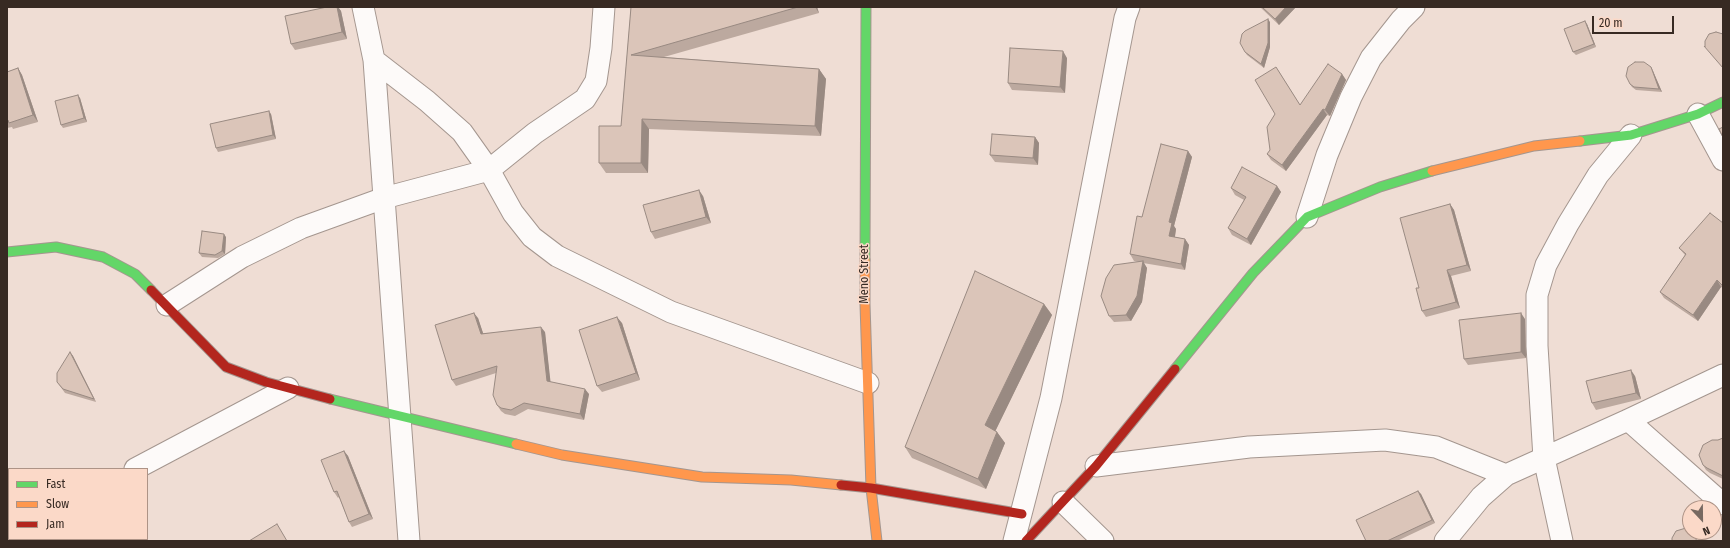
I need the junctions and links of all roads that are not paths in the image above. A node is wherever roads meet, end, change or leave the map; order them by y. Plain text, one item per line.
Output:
1 (363, 7) edge
2 (604, 7) edge
3 (866, 7) edge
4 (1414, 7) edge
5 (1123, 10) edge
6 (374, 60) junction
7 (1723, 102) edge
8 (1698, 114) junction
9 (1631, 135) junction
10 (1723, 160) edge
11 (489, 170) junction
12 (384, 198) junction
13 (1307, 218) junction
14 (7, 252) edge
15 (167, 305) junction
16 (1723, 375) edge
17 (868, 383) junction
18 (288, 388) junction
19 (400, 416) junction
20 (1628, 420) junction
21 (1544, 458) junction
22 (1096, 466) junction
23 (137, 468) edge
24 (1506, 475) junction
25 (872, 488) junction
26 (1063, 502) junction
27 (1723, 504) edge
28 (1022, 514) junction
29 (410, 541) edge
30 (877, 541) edge
31 (1014, 541) edge
32 (1026, 541) edge
33 (1103, 541) edge
34 (1445, 541) edge
35 (1562, 541) edge

1 - 6 street
2 - 11 street
3 - 17 street, Meno Street
4 - 13 street
5 - 28 street
6 - 11 street
6 - 12 street
7 - 8 street
8 - 9 street
8 - 10 street
9 - 13 street
9 - 21 street
11 - 12 street
11 - 17 street
12 - 15 street
12 - 19 street
13 - 22 street
14 - 15 street
15 - 18 street
16 - 20 street
17 - 25 street, Meno Street
18 - 19 street
18 - 23 street
19 - 25 street
19 - 29 street
20 - 21 street
20 - 27 street
21 - 24 street
21 - 35 street
22 - 24 street
22 - 26 street
24 - 34 street
25 - 28 street
25 - 30 street, Meno Street
26 - 32 street
26 - 33 street
28 - 31 street

